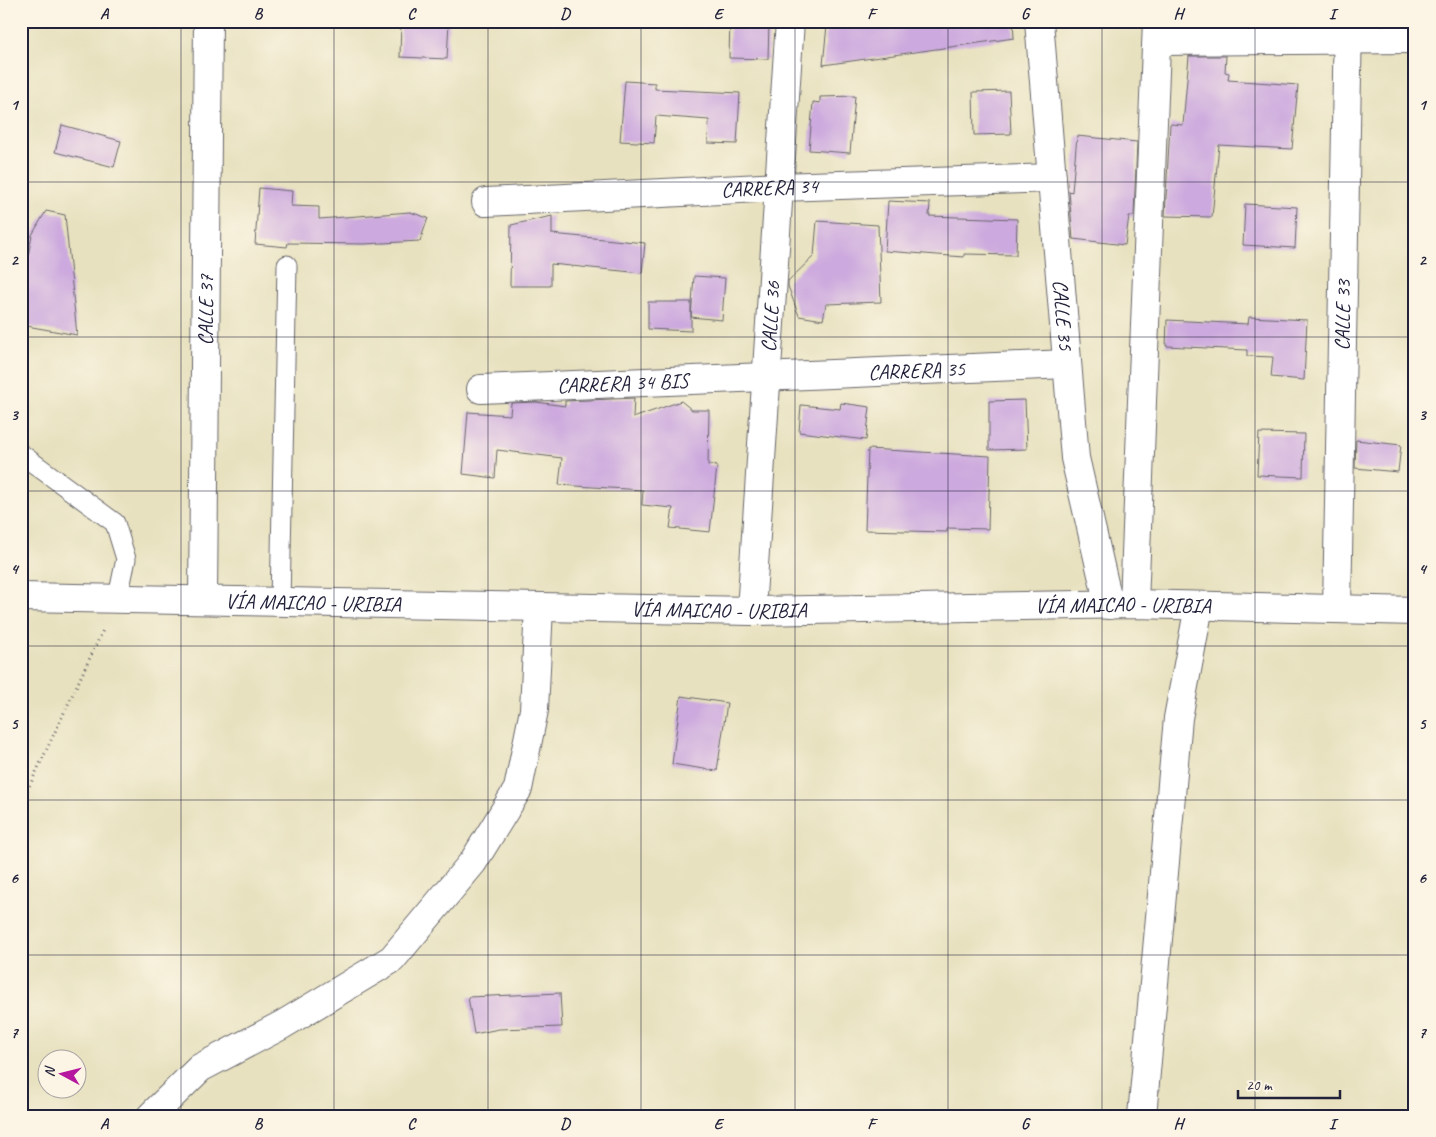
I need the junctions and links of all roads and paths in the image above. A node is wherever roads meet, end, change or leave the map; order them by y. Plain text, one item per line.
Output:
1 (208, 21) edge
2 (790, 21) edge
3 (1039, 21) edge
4 (1158, 31) edge
5 (1348, 31) edge
6 (1415, 39) edge
7 (1052, 178) junction
8 (779, 187) junction
9 (486, 202) dead end
10 (287, 265) dead end
11 (1067, 364) junction
12 (767, 376) junction
13 (481, 389) dead end
14 (21, 454) edge
15 (21, 597) edge
16 (118, 597) junction
17 (203, 599) junction
18 (280, 602) junction
19 (1122, 605) junction
20 (539, 606) junction
21 (1199, 606) junction
22 (1337, 609) junction
23 (752, 611) junction
24 (1415, 611) edge
25 (21, 804) edge
26 (151, 1116) edge
27 (1142, 1116) edge

1 - 17 street, CALLE 37
2 - 8 street, CALLE 36
3 - 7 street, CALLE 35
4 - 5 street
4 - 19 street
5 - 6 street
5 - 22 street, CALLE 33
7 - 8 street, CARRERA 34
7 - 11 street, CALLE 35
8 - 9 street, CARRERA 34
8 - 12 street, CALLE 36
10 - 18 lane
11 - 12 street, CARRERA 35
11 - 19 street, CALLE 35
12 - 13 street, CARRERA 34 BIS
12 - 23 street, CALLE 36
14 - 16 lane
15 - 16 street, VÍA MAICAO - URIBIA
16 - 17 street, VÍA MAICAO - URIBIA
16 - 25 path
17 - 18 street, VÍA MAICAO - URIBIA
18 - 20 street, VÍA MAICAO - URIBIA
19 - 21 street, VÍA MAICAO - URIBIA
19 - 23 street, VÍA MAICAO - URIBIA
20 - 23 street, VÍA MAICAO - URIBIA
20 - 26 street
21 - 22 street, VÍA MAICAO - URIBIA
21 - 27 street
22 - 24 street, VÍA MAICAO - URIBIA

